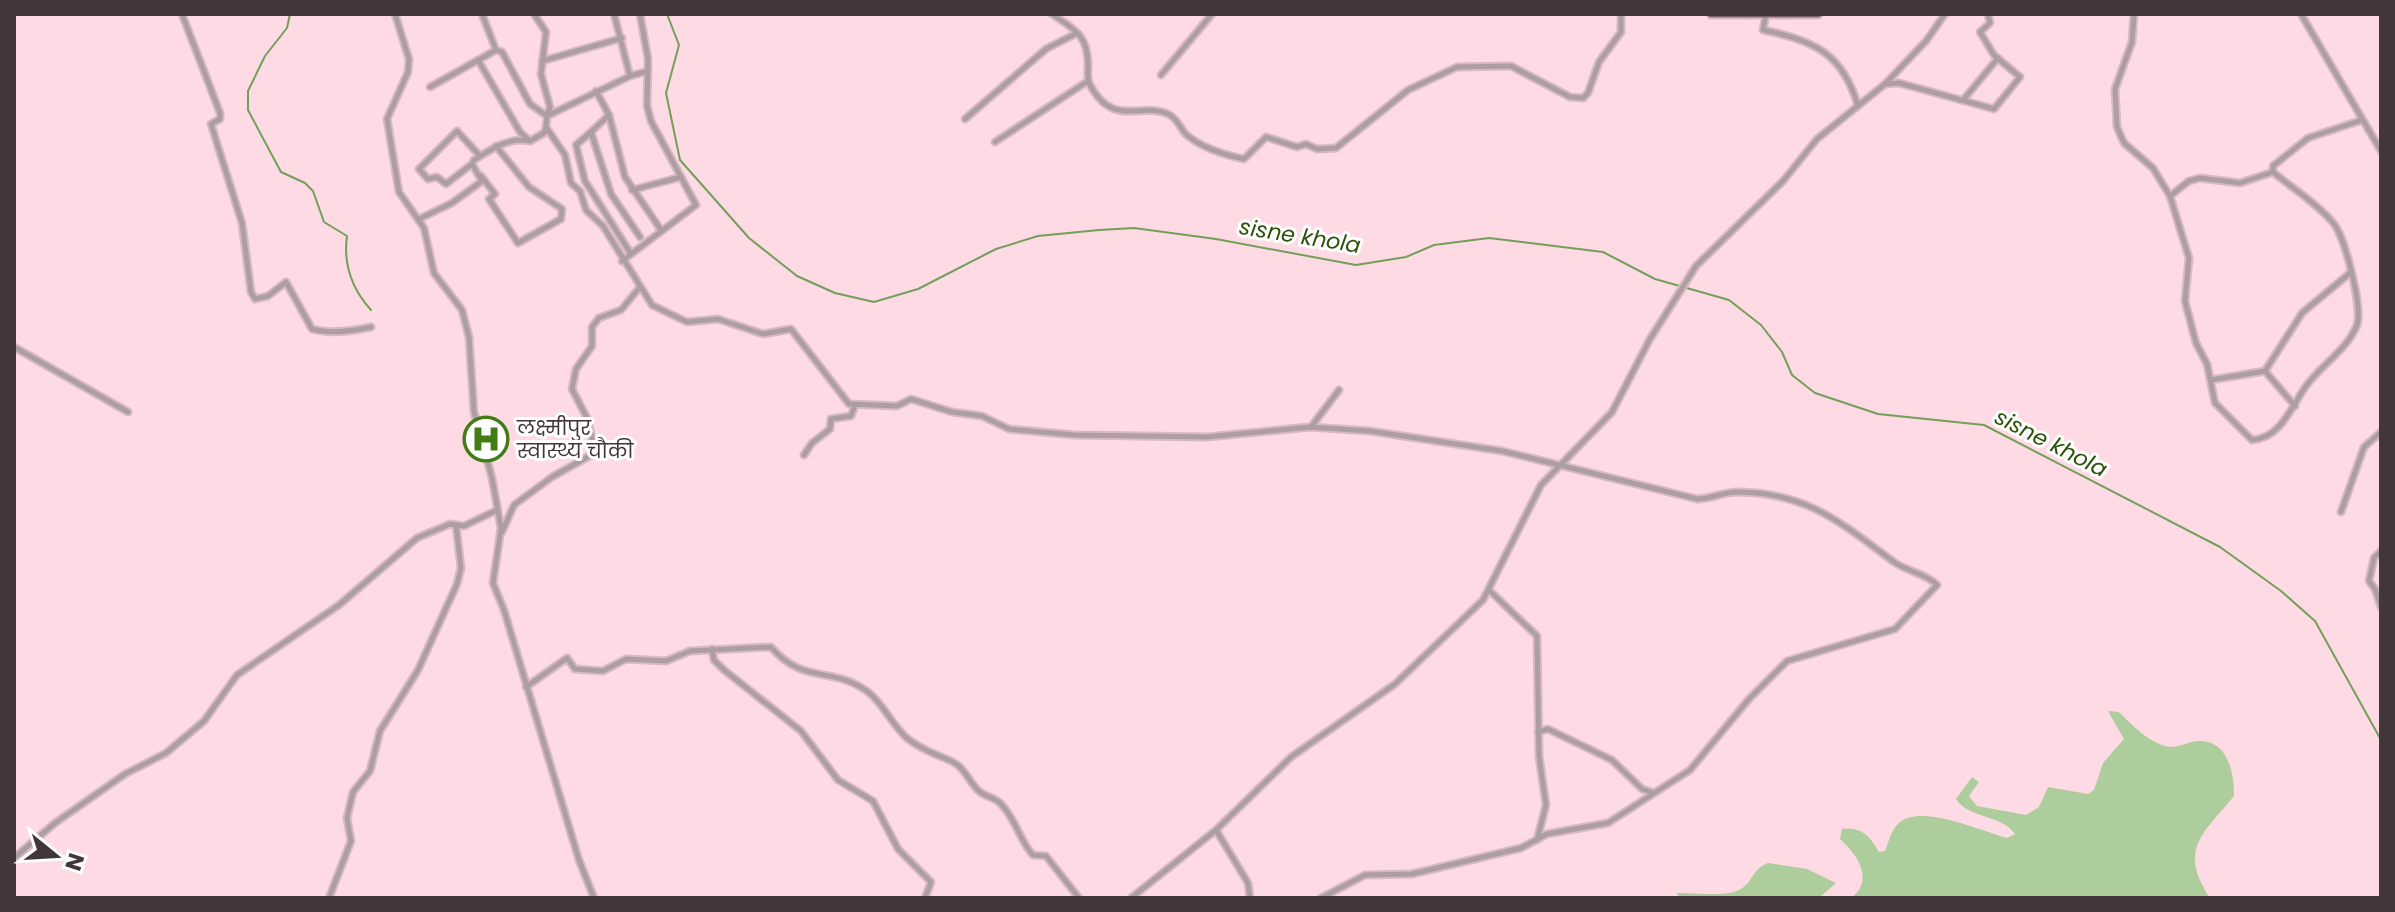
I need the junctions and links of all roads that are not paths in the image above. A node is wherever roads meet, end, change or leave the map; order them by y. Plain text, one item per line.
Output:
1 (182, 14) edge
2 (395, 14) edge
3 (482, 14) edge
4 (534, 14) edge
5 (614, 14) edge
6 (640, 14) edge
7 (1052, 14) edge
8 (1212, 14) edge
9 (1621, 14) edge
10 (1711, 14) edge
11 (1818, 14) edge
12 (1945, 14) edge
13 (1988, 14) edge
14 (2134, 14) edge
15 (2301, 14) edge
16 (1766, 15) edge
17 (1077, 32) junction
18 (622, 38) junction
19 (496, 50) junction
20 (1998, 58) junction
21 (478, 60) junction
22 (542, 61) junction
23 (649, 71) junction
24 (1161, 75) dead end
25 (630, 76) junction
26 (1088, 81) junction
27 (1885, 84) junction
28 (430, 87) dead end
29 (596, 91) junction
30 (1964, 99) junction
31 (1858, 106) junction
32 (609, 115) junction
33 (547, 116) junction
34 (965, 119) dead end
35 (2362, 120) junction
36 (546, 127) junction
37 (591, 132) junction
38 (530, 141) junction
39 (995, 142) dead end
40 (496, 146) junction
41 (2381, 150) edge
42 (480, 156) junction
43 (472, 164) junction
44 (2273, 172) junction
45 (481, 176) junction
46 (681, 177) junction
47 (632, 190) junction
48 (2170, 196) junction
49 (419, 219) junction
50 (661, 230) junction
51 (640, 237) dead end
52 (631, 254) junction
53 (622, 261) junction
54 (2350, 273) junction
55 (641, 286) junction
56 (371, 327) dead end
57 (14, 347) edge
58 (2265, 371) junction
59 (2211, 380) junction
60 (1339, 390) dead end
61 (855, 405) junction
62 (2295, 406) junction
63 (128, 412) dead end
64 (1310, 427) junction
65 (2381, 432) edge
66 (804, 455) dead end
67 (1557, 467) junction
68 (497, 510) junction
69 (2341, 512) dead end
70 (456, 525) junction
71 (499, 541) junction
72 (2381, 551) edge
73 (1490, 591) junction
74 (2381, 607) edge
75 (712, 649) junction
76 (526, 687) junction
77 (1538, 732) junction
78 (1652, 792) junction
79 (1216, 830) junction
80 (1536, 842) junction
81 (14, 858) edge
82 (329, 898) edge
83 (594, 898) edge
84 (925, 898) edge
85 (1079, 898) edge
86 (1131, 898) edge
87 (1250, 898) edge
88 (1321, 898) edge

1 - 56 street
2 - 49 street
3 - 19 street
4 - 22 street
5 - 18 street
6 - 23 street
7 - 17 street
8 - 24 street
9 - 26 street
10 - 16 main road
11 - 16 main road
12 - 27 street
13 - 20 street
14 - 48 street
15 - 35 street
16 - 31 street
17 - 26 street
17 - 34 street
18 - 22 street
18 - 25 street
19 - 21 street
19 - 33 street
20 - 30 street
20 - 30 street
21 - 28 street
21 - 38 street
22 - 33 street
23 - 25 street
23 - 46 street
25 - 29 street
26 - 39 street
27 - 30 street
27 - 31 street
29 - 32 street
29 - 33 street
31 - 67 street
32 - 37 street
32 - 47 street
33 - 36 street
35 - 41 street
35 - 44 street
36 - 38 street
36 - 53 street
37 - 51 street
37 - 52 street
38 - 40 street
40 - 42 street
40 - 45 street
42 - 43 street
42 - 43 street
43 - 45 street
44 - 48 street
44 - 54 street
45 - 49 street
46 - 47 street
46 - 50 street
47 - 50 street
48 - 59 street
49 - 68 street
50 - 52 street
52 - 53 street
53 - 55 street
54 - 58 street
54 - 62 street
55 - 61 street
55 - 71 street
57 - 63 street
58 - 59 street
58 - 62 street
59 - 62 street
60 - 64 street
61 - 64 street
61 - 66 street
64 - 67 street
65 - 69 street
67 - 73 street
67 - 78 street
68 - 70 street
68 - 71 street
70 - 81 street
70 - 82 street
71 - 76 street
72 - 74 street
73 - 77 street
73 - 79 street
75 - 76 street
75 - 84 street
75 - 85 street
76 - 83 street
77 - 78 street
77 - 80 street
78 - 80 street
79 - 86 street
79 - 87 street
80 - 88 street

